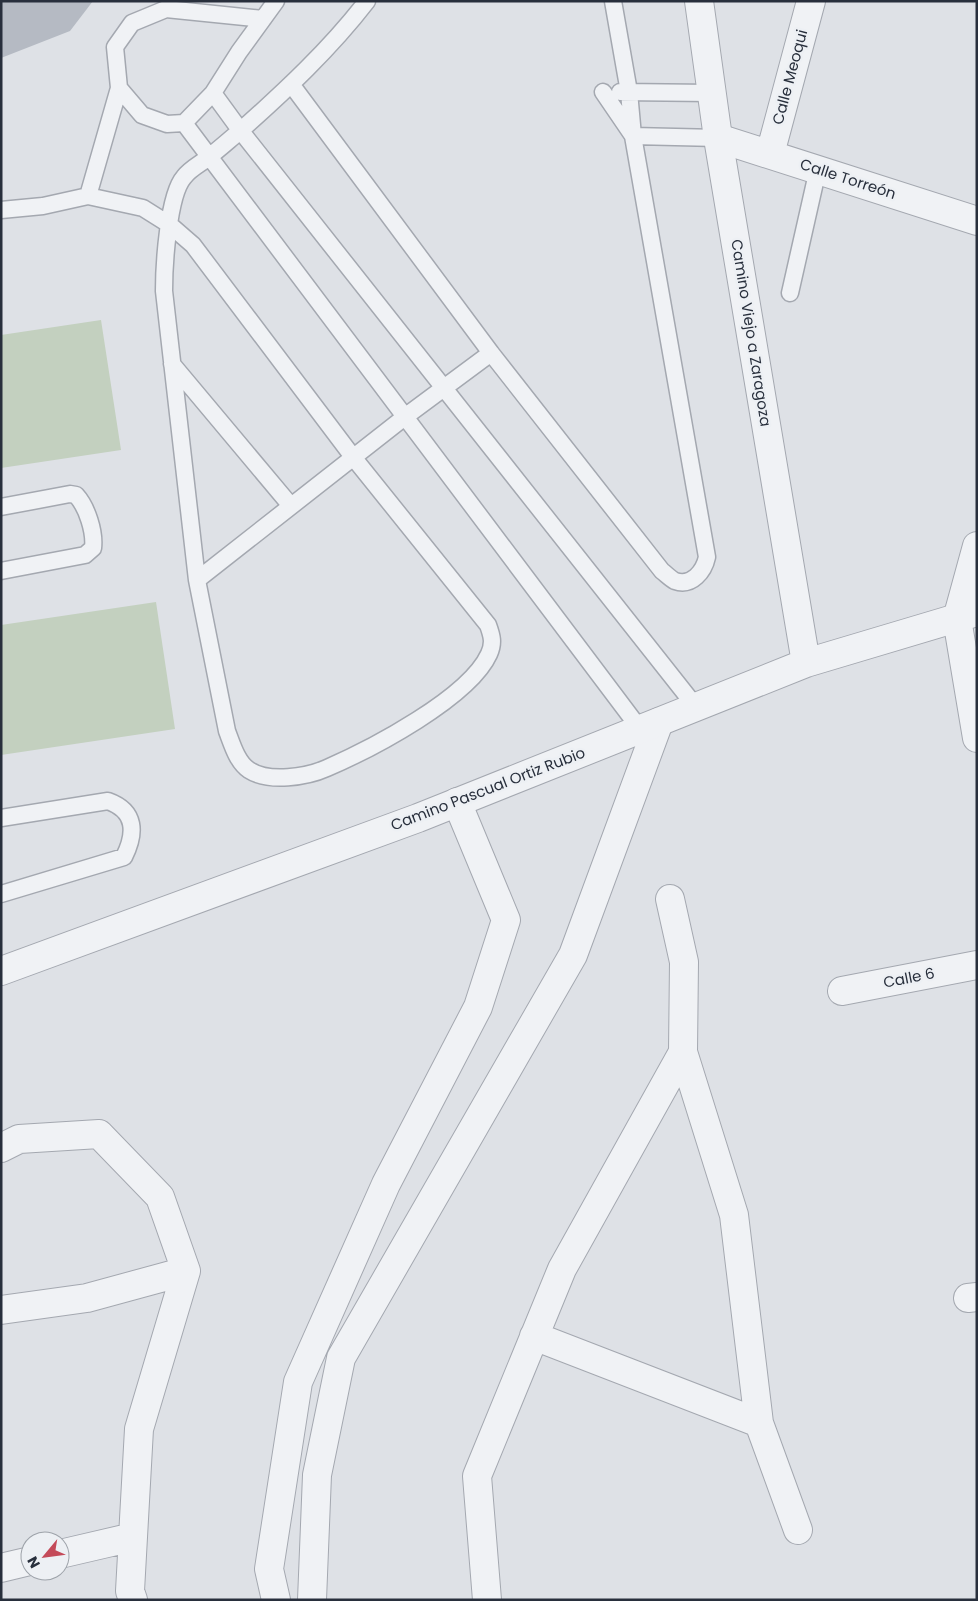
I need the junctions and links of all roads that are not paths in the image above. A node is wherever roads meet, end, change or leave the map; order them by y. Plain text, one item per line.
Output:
1 (276, 1) edge
2 (367, 1) edge
3 (613, 1) edge
4 (699, 1) edge
5 (810, 1) edge
6 (263, 19) junction
7 (291, 84) junction
8 (119, 88) junction
9 (629, 92) junction
10 (214, 93) junction
11 (712, 94) junction
12 (184, 123) junction
13 (240, 130) junction
14 (633, 136) junction
15 (718, 138) junction
16 (770, 154) junction
17 (210, 156) junction
18 (818, 169) junction
19 (88, 196) junction
20 (1, 210) edge
21 (977, 221) edge
22 (170, 225) junction
23 (790, 293) dead end
24 (491, 353) junction
25 (172, 364) junction
26 (443, 389) junction
27 (406, 416) junction
28 (354, 457) junction
29 (291, 506) junction
30 (1, 507) edge
31 (977, 546) edge
32 (1, 571) edge
33 (197, 580) junction
34 (967, 615) edge
35 (806, 663) junction
36 (696, 707) junction
37 (650, 725) junction
38 (977, 738) edge
39 (457, 802) junction
40 (1, 818) edge
41 (1, 894) edge
42 (670, 899) dead end
43 (977, 964) edge
44 (1, 971) edge
45 (842, 991) dead end
46 (683, 1052) junction
47 (1, 1148) edge
48 (186, 1271) junction
49 (1, 1310) edge
50 (534, 1336) junction
51 (759, 1423) junction
52 (798, 1530) dead end
53 (133, 1537) junction
54 (70, 1552) edge
55 (20, 1563) edge
56 (1, 1568) edge
57 (133, 1600) edge
58 (276, 1600) edge
59 (312, 1600) edge
60 (487, 1600) edge

1 - 6 lane
2 - 7 lane
3 - 9 lane
4 - 11 street, Camino Viejo a Zaragoza
5 - 16 street, Calle Meoqui
6 - 8 lane
6 - 10 lane
7 - 13 lane
7 - 24 lane
8 - 12 lane
8 - 19 lane
9 - 11 lane
9 - 14 lane
9 - 14 lane
10 - 12 lane
10 - 13 lane
11 - 15 street, Camino Viejo a Zaragoza
12 - 17 lane
13 - 17 lane
13 - 26 lane
14 - 15 lane
14 - 24 lane
15 - 16 street, Calle Torreón
15 - 35 street, Camino Viejo a Zaragoza
16 - 18 street, Calle Torreón
17 - 22 lane
17 - 27 lane
18 - 21 street, Calle Torreón
18 - 23 lane
19 - 20 lane
19 - 22 lane
22 - 25 lane
22 - 28 lane
24 - 26 lane
25 - 29 lane
25 - 33 lane
26 - 27 lane
26 - 36 lane
27 - 28 lane
27 - 37 lane
28 - 29 lane
28 - 33 lane
29 - 33 lane
30 - 32 lane
31 - 34 street
34 - 35 street, Camino Pascual Ortiz Rubio
34 - 38 street
35 - 36 street, Camino Pascual Ortiz Rubio
36 - 37 street, Camino Pascual Ortiz Rubio
37 - 39 street, Camino Pascual Ortiz Rubio
37 - 59 street
39 - 44 street, Camino Pascual Ortiz Rubio
39 - 58 street
40 - 41 lane
42 - 46 street
43 - 45 street, Calle 6
46 - 50 street
46 - 51 street
47 - 48 street
48 - 49 street
48 - 53 street
50 - 51 street
50 - 60 street
51 - 52 street
53 - 54 street
53 - 57 street
55 - 56 street

